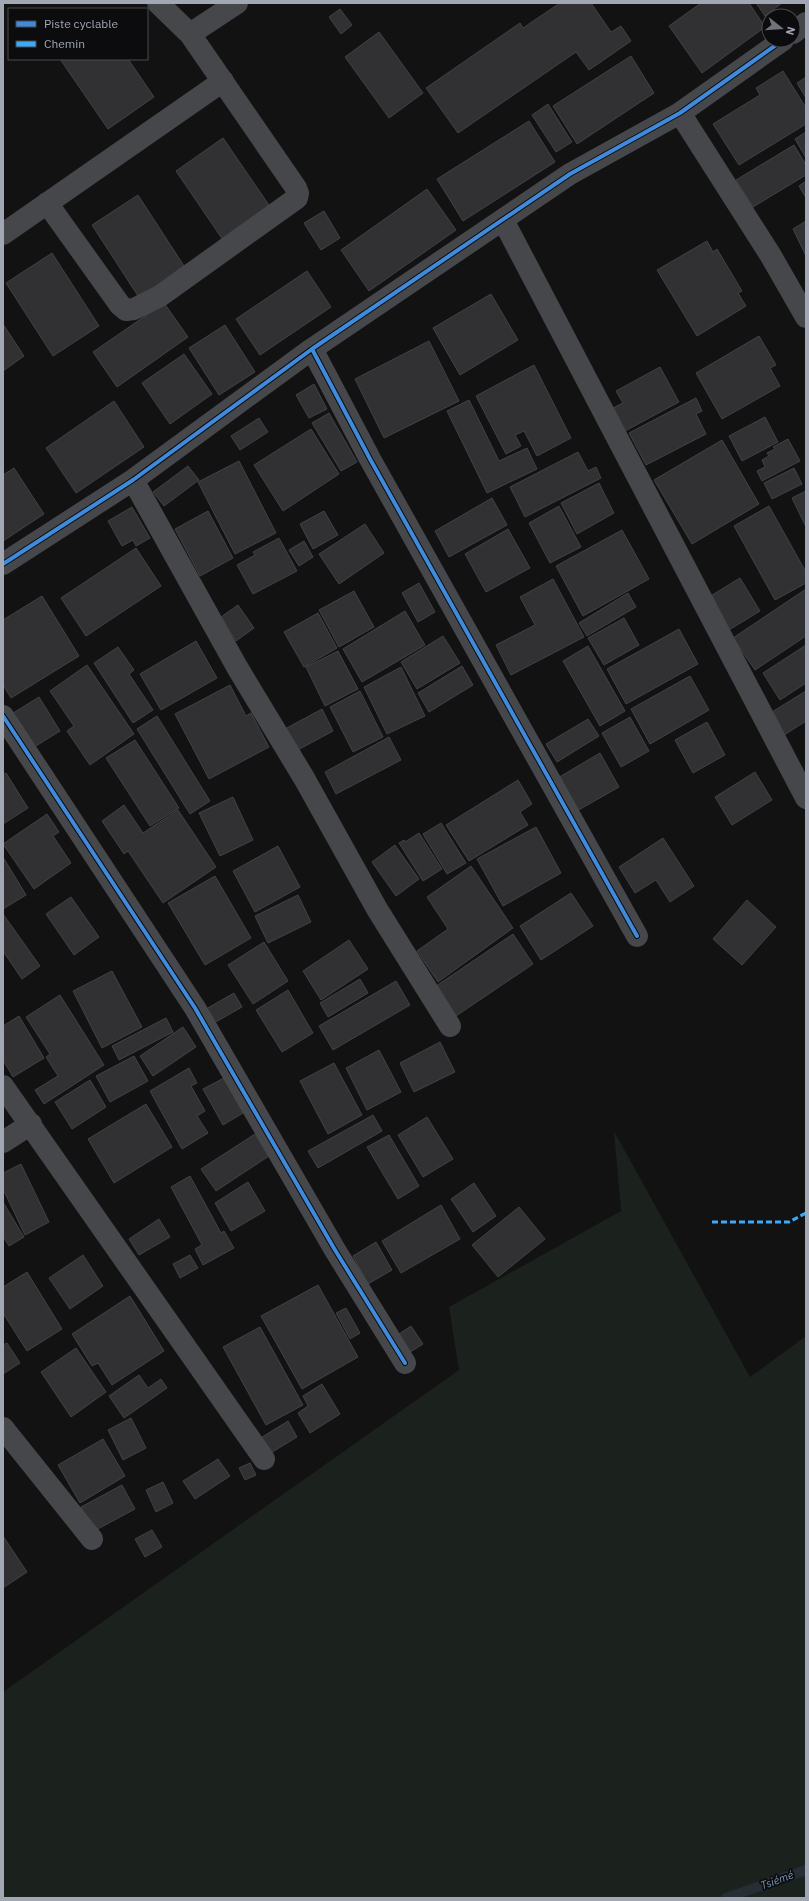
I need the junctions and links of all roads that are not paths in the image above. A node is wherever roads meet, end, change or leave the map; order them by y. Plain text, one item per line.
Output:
1 (158, 3) edge
2 (237, 3) edge
3 (190, 34) junction
4 (772, 48) edge
5 (223, 81) junction
6 (680, 113) junction
7 (47, 203) junction
8 (503, 220) junction
9 (3, 234) edge
10 (806, 317) edge
11 (312, 350) junction
12 (133, 480) junction
13 (3, 564) edge
14 (3, 716) edge
15 (806, 798) edge
16 (637, 936) dead end
17 (450, 1026) dead end
18 (3, 1086) edge
19 (31, 1124) junction
20 (3, 1142) edge
21 (405, 1363) dead end
22 (3, 1428) edge
23 (264, 1458) dead end
24 (92, 1540) dead end

1 - 3 street
2 - 3 street
3 - 5 street
4 - 6 street
5 - 7 street
5 - 7 street
6 - 8 street
6 - 10 street
7 - 9 street
8 - 11 street
8 - 15 street
11 - 12 street
11 - 16 street
12 - 13 street
12 - 17 street
14 - 21 street
18 - 19 street
19 - 20 street
19 - 23 street
22 - 24 street

